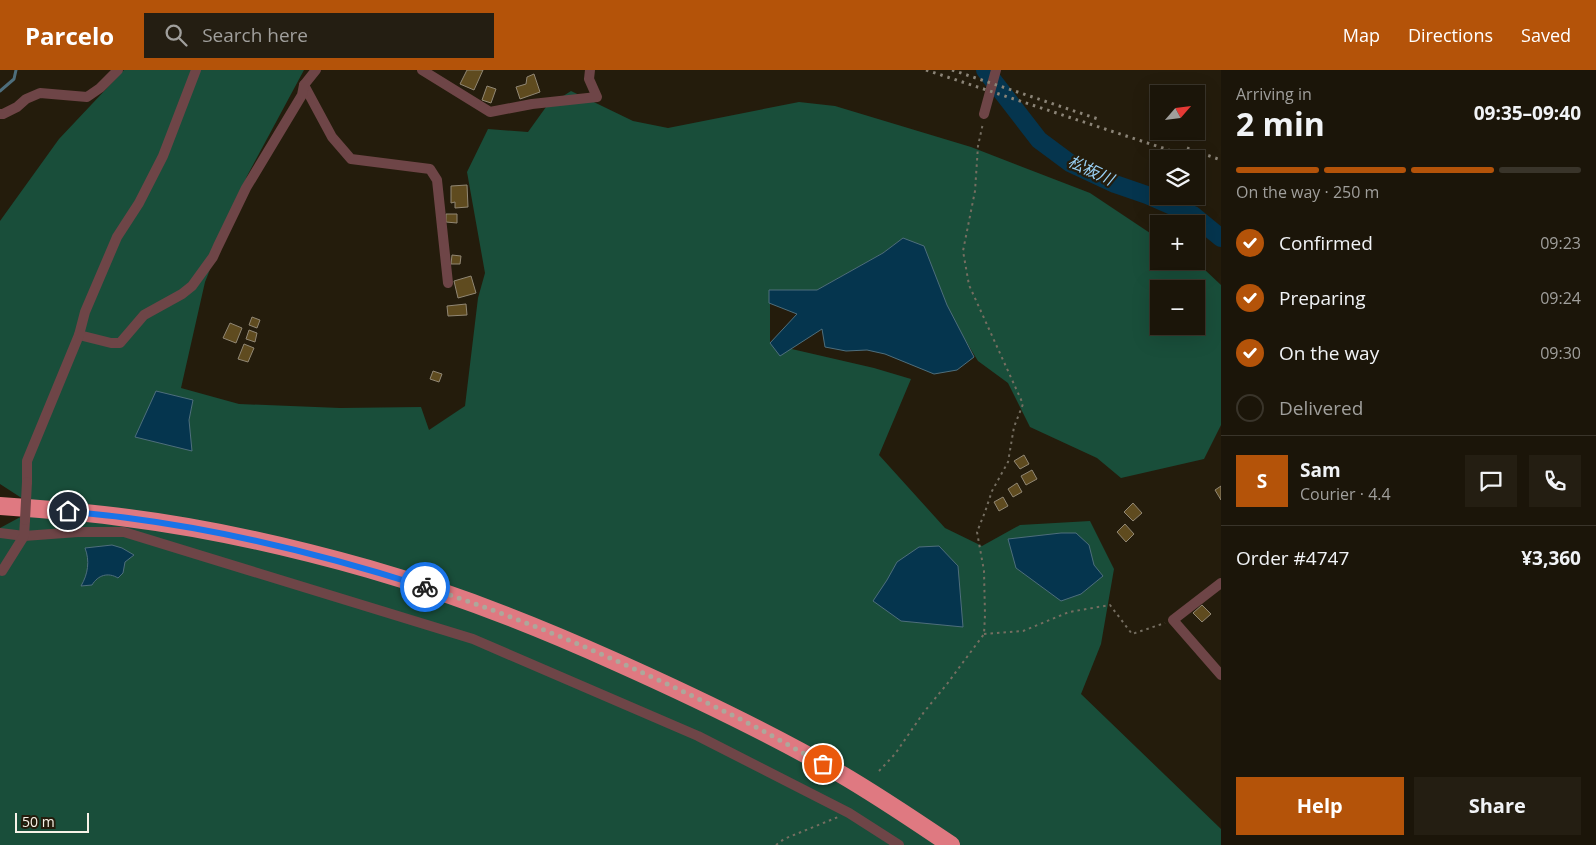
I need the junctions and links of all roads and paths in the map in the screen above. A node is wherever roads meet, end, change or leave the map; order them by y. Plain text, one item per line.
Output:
1 (118, 70) edge
2 (196, 70) edge
3 (316, 70) edge
4 (422, 70) edge
5 (590, 70) edge
6 (996, 70) edge
7 (304, 85) junction
8 (0, 114) edge
9 (984, 114) joint
10 (448, 283) dead end
11 (79, 335) junction
12 (0, 506) edge
13 (0, 533) edge
14 (24, 536) junction
15 (2, 571) dead end
16 (1221, 583) edge
17 (1173, 620) junction
18 (984, 634) junction
19 (1221, 675) edge
20 (878, 771) dead end
21 (849, 813) junction
22 (776, 845) edge
23 (899, 845) edge
24 (951, 845) edge

1 - 8 street
2 - 11 street
3 - 7 street
4 - 5 street
6 - 9 street
7 - 10 street
7 - 11 street
9 - 18 path
11 - 14 street, bridge
12 - 24 highway
13 - 14 street
14 - 15 street
14 - 21 street
16 - 17 street
17 - 18 path
17 - 19 street
18 - 20 path
21 - 22 path
21 - 23 street

